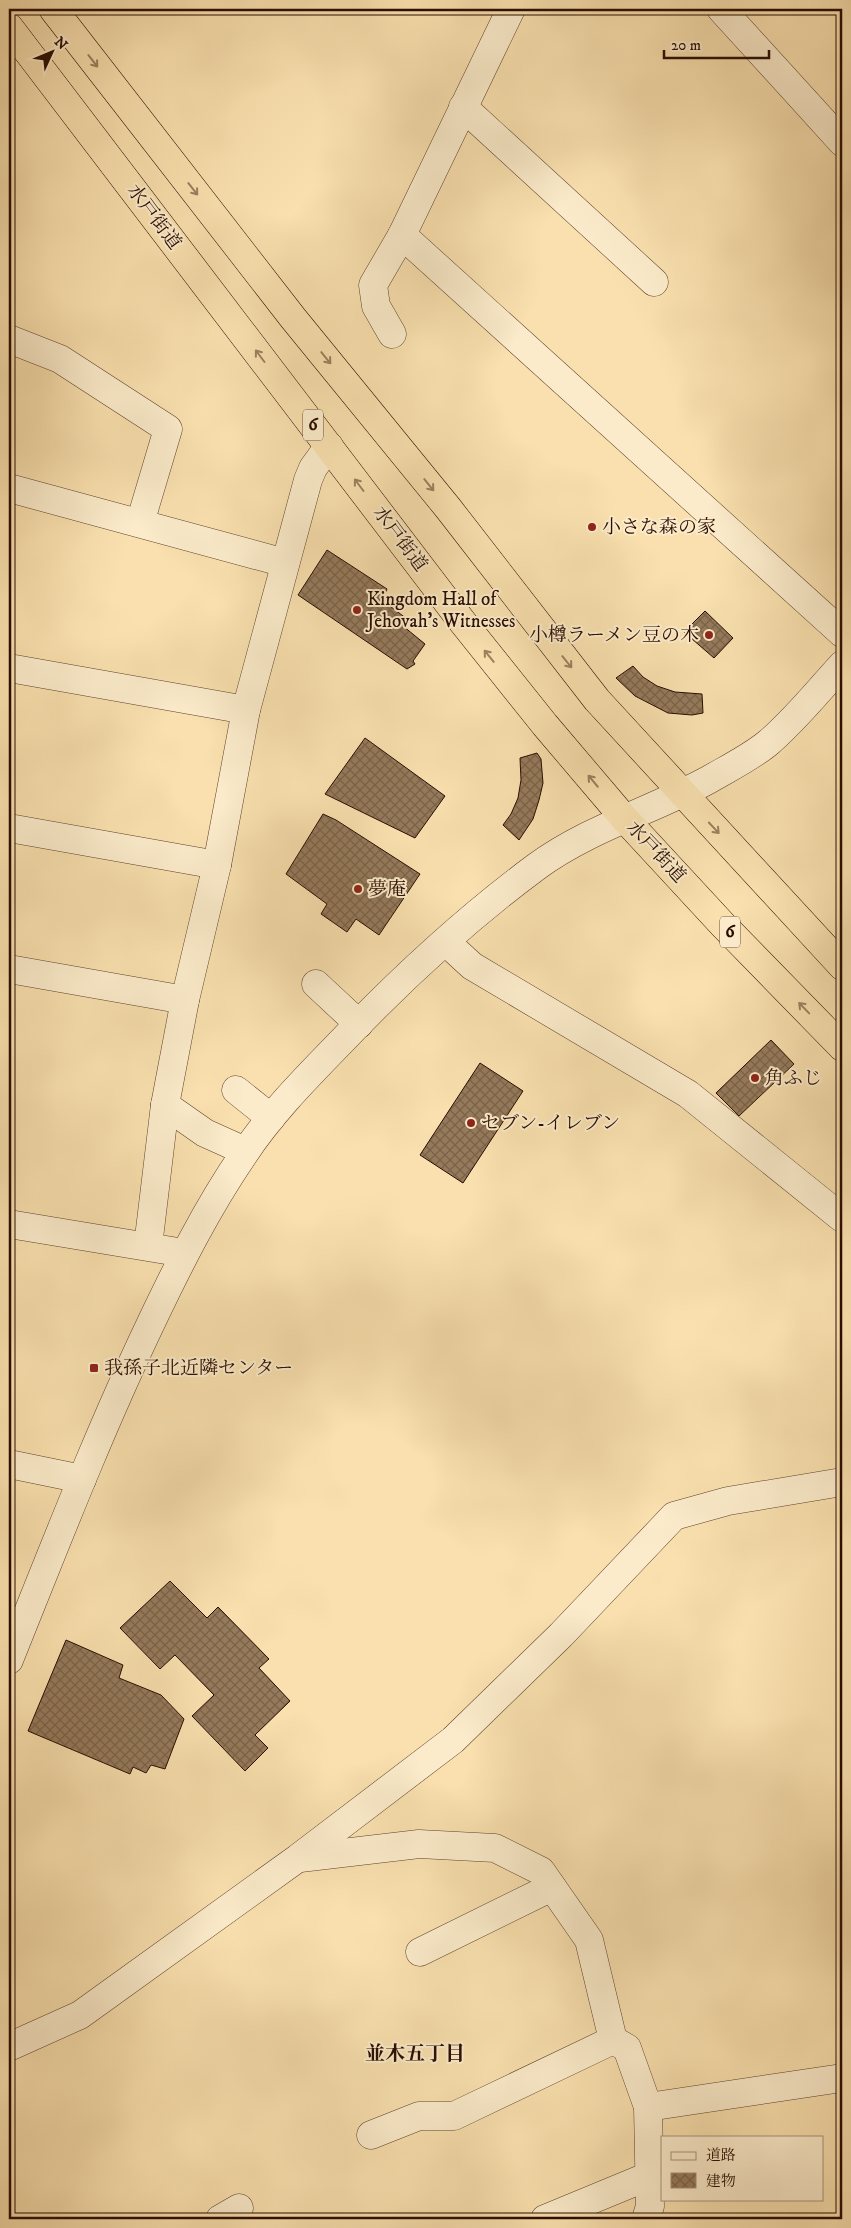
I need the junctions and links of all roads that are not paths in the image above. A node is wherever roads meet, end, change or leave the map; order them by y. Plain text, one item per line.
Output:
1 (53, 9) edge
2 (511, 9) edge
3 (720, 9) edge
4 (9, 27) edge
5 (463, 107) junction
6 (842, 142) edge
7 (402, 235) junction
8 (654, 282) dead end
9 (392, 334) dead end
10 (9, 339) edge
11 (329, 446) junction
12 (9, 488) edge
13 (140, 523) junction
14 (285, 563) junction
15 (842, 633) edge
16 (842, 665) edge
17 (9, 668) edge
18 (246, 710) junction
19 (681, 792) junction
20 (624, 818) junction
21 (9, 828) edge
22 (217, 865) junction
23 (446, 942) junction
24 (842, 966) edge
25 (9, 969) edge
26 (316, 984) dead end
27 (185, 1000) junction
28 (359, 1024) junction
29 (842, 1046) edge
30 (236, 1090) dead end
31 (165, 1105) junction
32 (271, 1118) junction
33 (245, 1151) junction
34 (842, 1218) edge
35 (9, 1224) edge
36 (148, 1246) junction
37 (184, 1253) junction
38 (9, 1464) edge
39 (82, 1479) junction
40 (842, 1482) edge
41 (9, 1660) edge
42 (298, 1858) junction
43 (552, 1887) junction
44 (420, 1952) dead end
45 (613, 2040) junction
46 (9, 2045) edge
47 (842, 2078) edge
48 (648, 2107) junction
49 (371, 2135) dead end
50 (649, 2176) junction
51 (545, 2219) edge
52 (646, 2219) edge

1 -> 19 highway
2 - 5 street
3 - 6 street
11 -> 4 highway, 水戸街道 / 6
5 - 7 street
5 - 8 street
7 - 9 street
7 - 15 street
10 - 13 street
11 - 14 street
20 -> 11 highway, 水戸街道 / 6
12 - 13 street
13 - 14 street
14 - 18 street
16 - 19 street
17 - 18 street
18 - 22 street
19 - 20 street
19 -> 24 highway
20 - 23 street
29 -> 20 highway, 水戸街道 / 6
21 - 22 street
22 - 27 street
23 - 28 street
23 - 34 street
25 - 27 street
26 - 28 street
27 - 31 street
28 - 32 street
30 - 32 street
31 - 33 street
31 - 36 street
32 - 33 street
33 - 37 street
35 - 36 street
36 - 37 street
37 - 39 street
38 - 39 street
39 - 41 street
40 - 42 street
42 - 43 street
42 - 46 street
43 - 44 street
43 - 45 street
45 - 48 street
45 - 49 street
47 - 48 street
48 - 50 street
50 - 51 street
50 - 52 street

